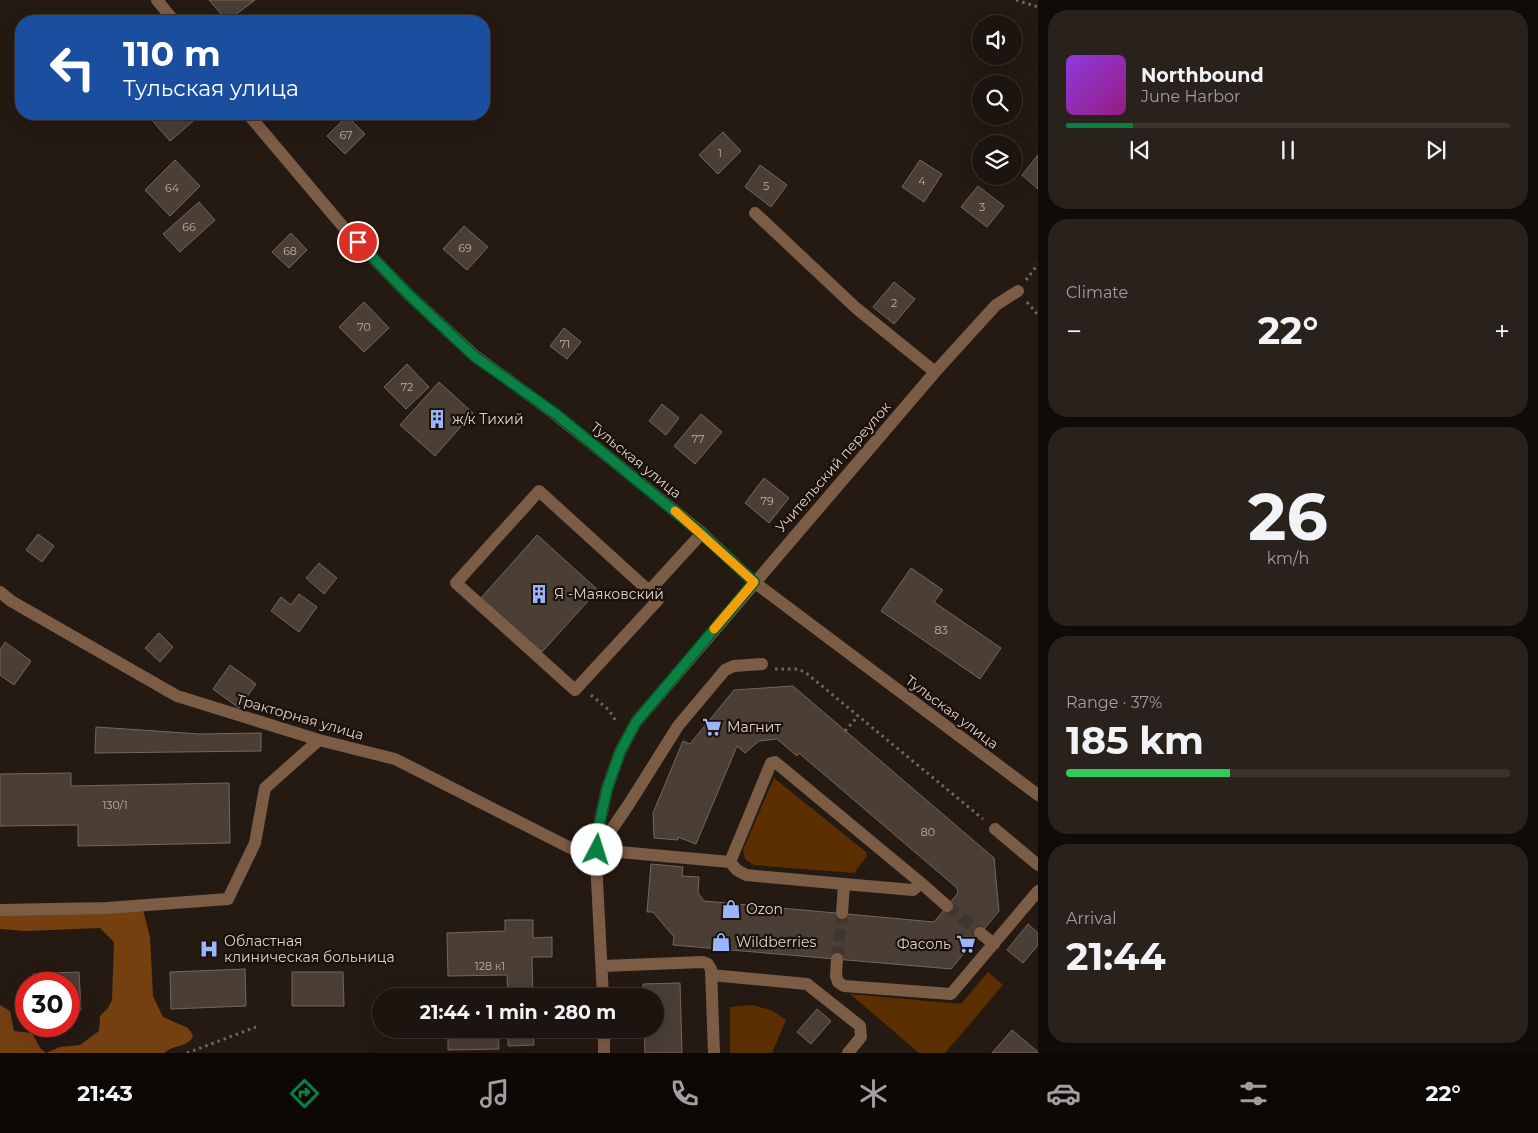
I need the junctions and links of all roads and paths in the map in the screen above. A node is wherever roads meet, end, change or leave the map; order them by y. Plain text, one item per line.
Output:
1 (158, 0) edge
2 (1016, 0) edge
3 (1038, 7) edge
4 (169, 15) edge
5 (253, 120) edge
6 (754, 212) dead end
7 (1018, 291) dead end
8 (935, 372) junction
9 (702, 534) junction
10 (754, 582) junction
11 (649, 591) junction
12 (0, 592) edge
13 (762, 664) joint
14 (591, 695) dead end
15 (608, 710) dead end
16 (858, 716) junction
17 (845, 731) dead end
18 (319, 740) junction
19 (1038, 795) edge
20 (995, 829) joint
21 (596, 856) junction
22 (730, 862) junction
23 (1038, 865) edge
24 (921, 883) junction
25 (844, 884) junction
26 (1038, 891) edge
27 (947, 906) tunnel mouth
28 (0, 910) edge
29 (842, 913) tunnel mouth
30 (980, 933) tunnel mouth
31 (994, 944) junction
32 (837, 959) tunnel mouth
33 (602, 966) junction
34 (711, 975) junction
35 (603, 988) edge
36 (256, 1027) dead end
37 (604, 1038) edge
38 (187, 1053) edge
39 (604, 1053) edge
40 (714, 1053) edge
41 (848, 1053) edge

1 - 4 street
2 - 3 path
5 - 9 street, Тульская улица
6 - 8 street
7 - 8 street, Учительский переулок
8 - 10 street, Учительский переулок
9 - 10 street, Тульская улица
9 - 11 street
10 - 19 street, Тульская улица
10 - 21 street, Учительский переулок
11 - 11 street
12 - 18 street, Тракторная улица
13 - 16 path
13 - 21 street
14 - 15 path
16 - 17 path
16 - 20 path
18 - 21 street, Тракторная улица
18 - 28 street
20 - 23 street
21 - 22 street
21 - 33 street, Учительский переулок
22 - 24 street
22 - 25 street
24 - 25 street
24 - 27 street
25 - 29 street
26 - 31 street
30 - 31 street
31 - 32 street
33 - 34 street
33 - 35 street, Учительский переулок
34 - 40 street
34 - 41 street
36 - 38 path
37 - 39 street

